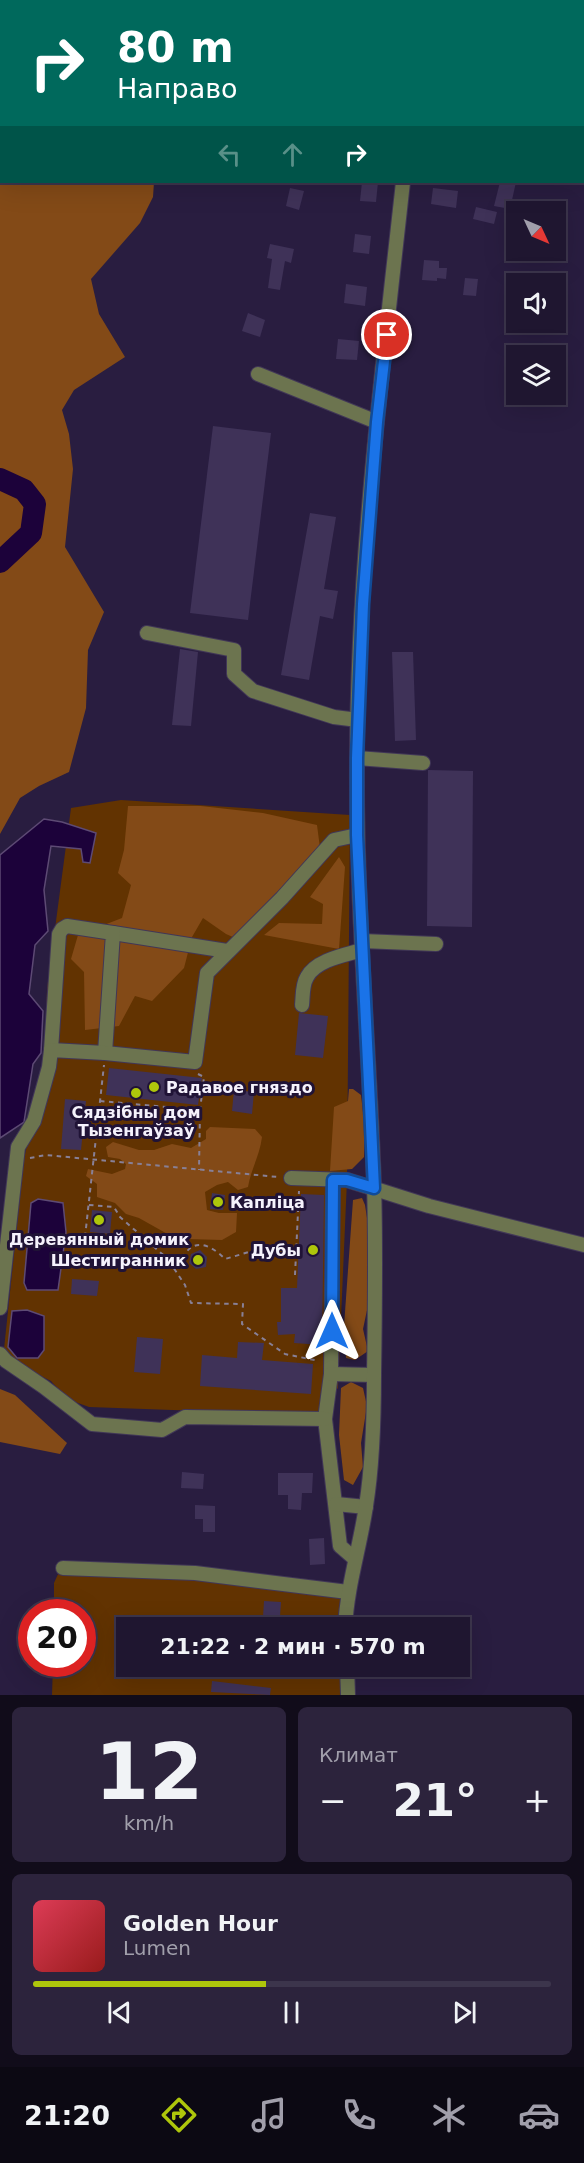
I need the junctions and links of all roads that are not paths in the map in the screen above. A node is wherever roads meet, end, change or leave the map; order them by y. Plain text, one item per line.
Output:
1 (404, 183) edge
2 (258, 374) dead end
3 (377, 422) junction
4 (147, 633) dead end
5 (358, 720) junction
6 (357, 758) junction
7 (423, 763) dead end
8 (357, 835) junction
9 (113, 933) junction
10 (436, 944) dead end
11 (362, 946) junction
12 (227, 951) junction
13 (302, 1005) dead end
14 (51, 1050) junction
15 (105, 1053) junction
16 (295, 1179) road end
17 (333, 1180) junction
18 (374, 1188) junction
19 (584, 1245) edge
20 (0, 1308) edge
21 (0, 1354) edge
22 (332, 1374) junction
23 (374, 1375) junction
24 (325, 1419) junction
25 (336, 1504) junction
26 (366, 1507) junction
27 (355, 1559) junction
28 (63, 1568) dead end
29 (348, 1592) junction
30 (346, 1617) edge
31 (347, 1677) edge
32 (348, 1695) edge

1 - 3 street
2 - 3 street
3 - 5 street
4 - 5 street
5 - 6 street
6 - 7 street
6 - 8 street
8 - 11 street
8 - 12 street
9 - 12 street
9 - 14 street
9 - 15 street
10 - 11 street
11 - 13 street
11 - 18 street
12 - 15 street
14 - 15 street
14 - 20 street
16 - 17 street
17 - 18 street
17 - 22 street
18 - 19 street
18 - 23 street
21 - 24 street
22 - 23 street
22 - 24 street
23 - 26 street
24 - 25 street
25 - 26 street
25 - 27 street
26 - 27 street
27 - 29 street
28 - 29 street
29 - 30 street
31 - 32 street

